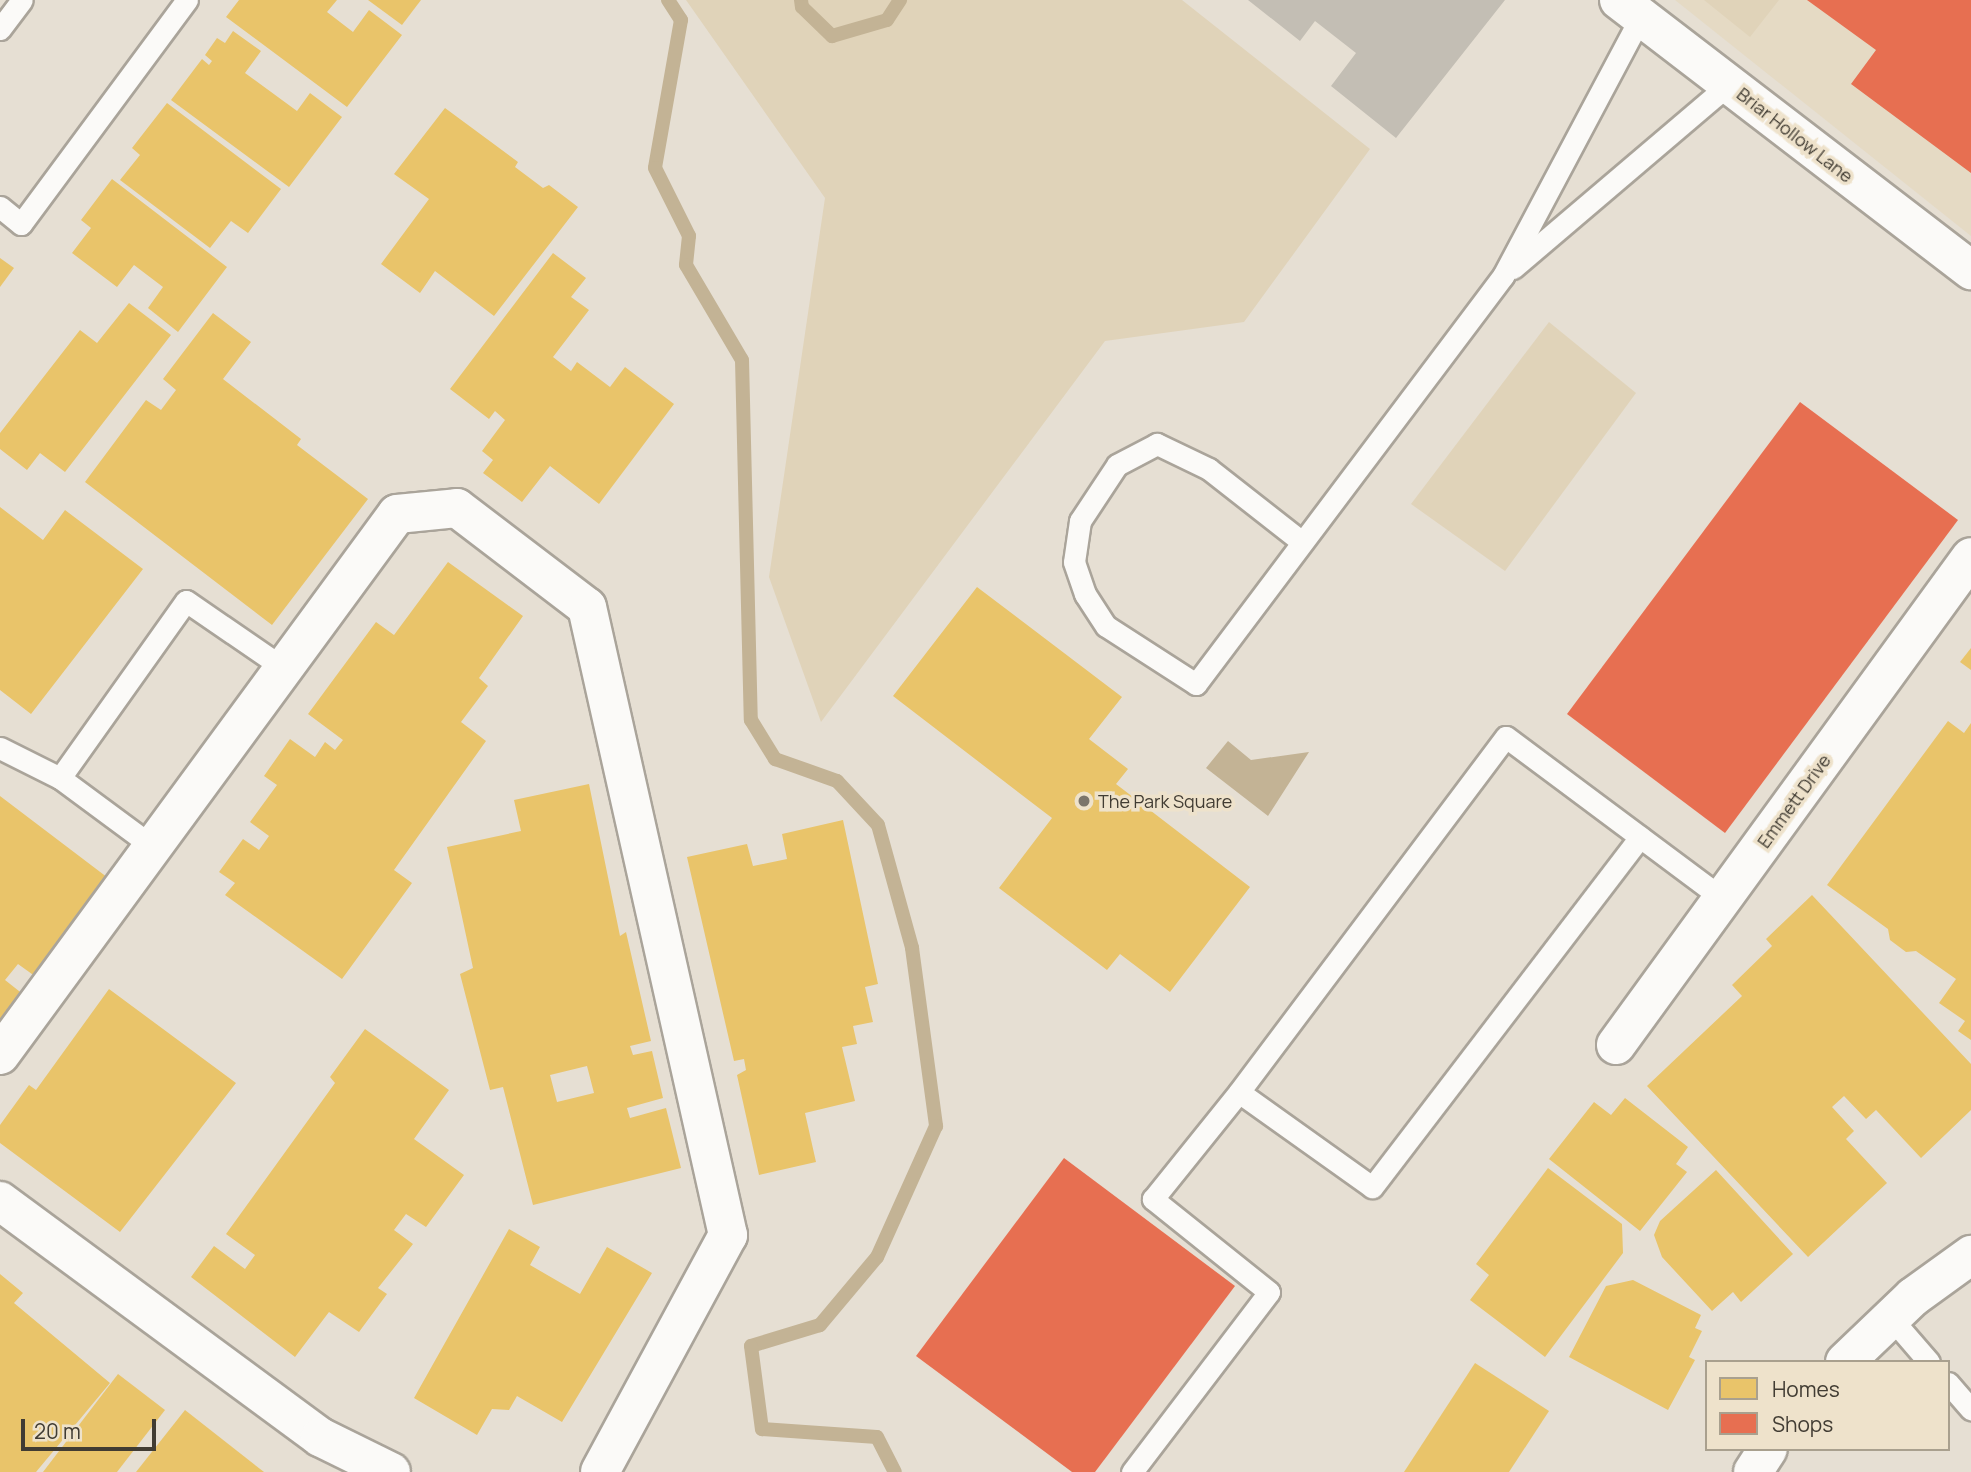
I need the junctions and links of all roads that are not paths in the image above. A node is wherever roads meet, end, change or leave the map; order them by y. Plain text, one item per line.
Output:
1 (22, 0) edge
2 (187, 0) edge
3 (1630, 8) edge
4 (0, 29) edge
5 (1729, 84) junction
6 (0, 207) edge
7 (1971, 270) edge
8 (1503, 276) junction
9 (1302, 542) junction
10 (1971, 557) edge
11 (282, 667) junction
12 (0, 748) edge
13 (60, 778) junction
14 (1640, 837) junction
15 (152, 846) junction
16 (1723, 899) junction
17 (1616, 1045) dead end
18 (0, 1055) edge
19 (1239, 1092) junction
20 (0, 1201) edge
21 (1971, 1255) edge
22 (1891, 1318) junction
23 (1847, 1360) edge
24 (1927, 1360) edge
25 (1950, 1385) edge
26 (1971, 1409) edge
27 (1767, 1451) edge
28 (391, 1472) edge
29 (600, 1472) edge
30 (1132, 1472) edge
31 (1753, 1472) edge

1 - 4 lane
2 - 6 lane
3 - 5 street, Briar Hollow Lane
3 - 8 lane
5 - 7 street, Briar Hollow Lane
5 - 8 lane
8 - 9 lane
9 - 9 lane
10 - 16 street, Emmett Drive
11 - 13 lane
11 - 15 street
11 - 29 street
12 - 13 lane
13 - 15 lane
14 - 16 lane
14 - 19 lane
14 - 19 lane
15 - 18 street
16 - 17 street, Emmett Drive
19 - 30 lane
20 - 28 street
21 - 22 street
22 - 23 street
22 - 24 lane
25 - 26 lane
27 - 31 street

